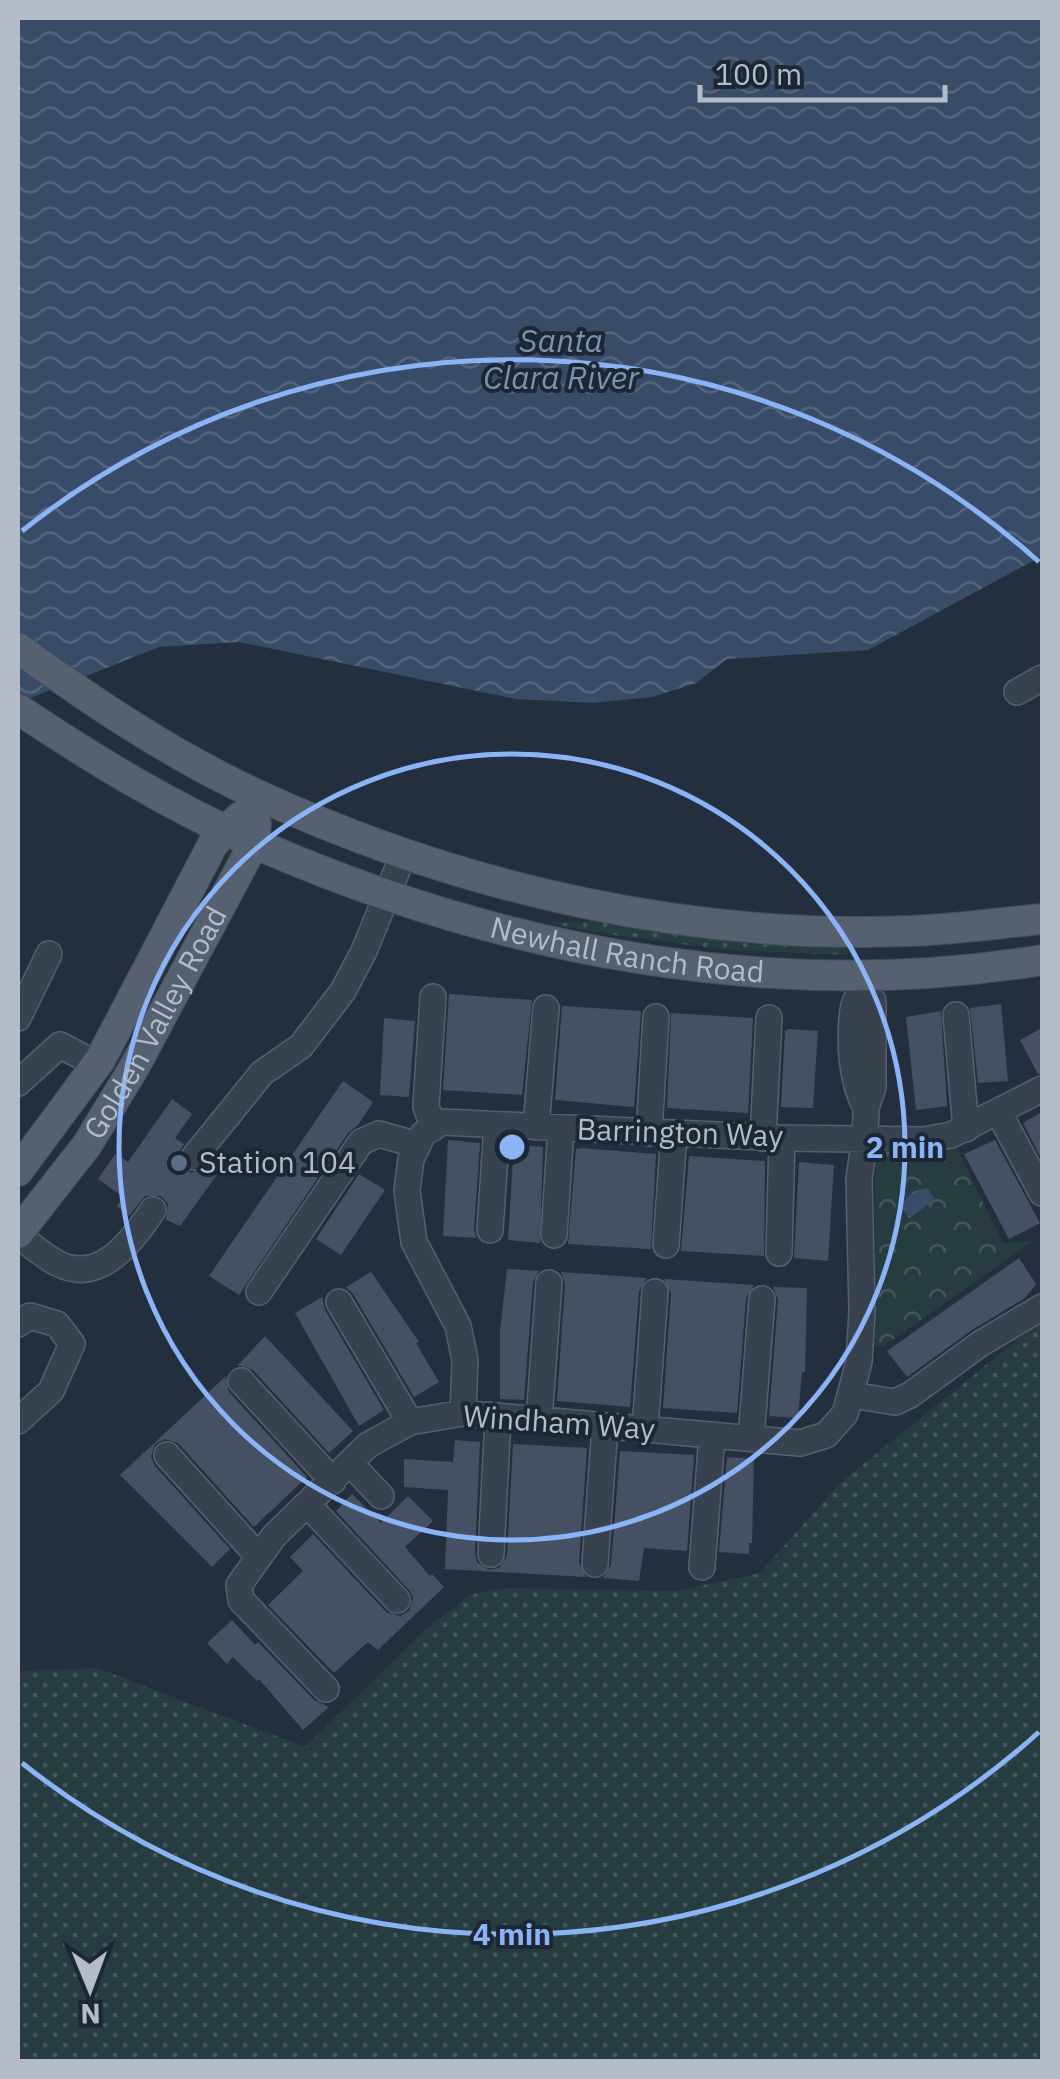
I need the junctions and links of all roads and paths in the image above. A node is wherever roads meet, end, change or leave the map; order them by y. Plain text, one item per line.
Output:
1 (18, 648) edge
2 (1042, 678) edge
3 (1017, 692) dead end
4 (18, 709) edge
5 (103, 764) junction
6 (259, 796) junction
7 (241, 837) junction
8 (404, 853) junction
9 (386, 896) junction
10 (1042, 919) edge
11 (1042, 934) edge
12 (49, 954) dead end
13 (1042, 960) edge
14 (862, 984) junction
15 (139, 988) junction
16 (434, 997) dead end
17 (546, 1008) dead end
18 (956, 1015) dead end
19 (656, 1017) dead end
20 (18, 1018) edge
21 (769, 1018) dead end
22 (93, 1069) junction
23 (18, 1082) edge
24 (1042, 1090) edge
25 (999, 1113) junction
26 (497, 1125) junction
27 (549, 1128) junction
28 (966, 1128) junction
29 (661, 1133) junction
30 (426, 1137) junction
31 (773, 1138) junction
32 (866, 1138) junction
33 (194, 1157) dead end
34 (18, 1171) edge
35 (1042, 1193) edge
36 (48, 1194) junction
37 (153, 1210) dead end
38 (490, 1230) dead end
39 (18, 1234) edge
40 (554, 1235) dead end
41 (666, 1245) dead end
42 (780, 1253) dead end
43 (549, 1283) dead end
44 (259, 1292) dead end
45 (655, 1292) dead end
46 (762, 1299) dead end
47 (339, 1302) dead end
48 (1042, 1307) edge
49 (18, 1324) edge
50 (241, 1381) dead end
51 (851, 1395) junction
52 (463, 1414) junction
53 (498, 1416) junction
54 (538, 1420) junction
55 (18, 1421) edge
56 (410, 1422) junction
57 (604, 1426) junction
58 (645, 1429) junction
59 (712, 1435) junction
60 (751, 1438) junction
61 (167, 1455) dead end
62 (341, 1472) junction
63 (381, 1496) dead end
64 (308, 1505) junction
65 (491, 1554) dead end
66 (259, 1557) junction
67 (595, 1564) dead end
68 (702, 1567) dead end
69 (397, 1600) dead end
70 (326, 1689) dead end

1 - 6 main road
2 - 3 street
4 - 5 main road
5 - 7 main road
5 - 15 main road
6 - 7 main road, Golden Valley Road
6 - 8 main road, Newhall Ranch Road
7 - 9 main road, Newhall Ranch Road
7 - 15 main road, Golden Valley Road
7 - 36 main road, Golden Valley Road
8 - 9 street
8 - 10 main road, Newhall Ranch Road
9 - 14 main road, Newhall Ranch Road
9 - 33 street
11 - 14 main road
12 - 20 street
13 - 14 main road, Newhall Ranch Road
14 - 32 street
15 - 22 main road, Golden Valley Road
16 - 30 street
17 - 27 street
18 - 28 street
19 - 29 street
21 - 31 street
22 - 23 street
22 - 34 main road, Golden Valley Road
22 - 36 main road
24 - 25 street, Barrington Way
25 - 28 street, Barrington Way
25 - 35 street
26 - 27 street, Barrington Way
26 - 30 street, Barrington Way
26 - 38 street
27 - 29 street, Barrington Way
27 - 40 street
28 - 32 street, Barrington Way
29 - 31 street, Barrington Way
29 - 41 street
30 - 44 street, Barrington Way
30 - 52 street
31 - 32 street, Barrington Way
31 - 42 street
32 - 51 street
36 - 39 main road, Golden Valley Road
37 - 39 street
43 - 54 street
45 - 58 street
46 - 60 street
47 - 56 street
48 - 51 street
49 - 55 street
50 - 62 street
51 - 60 street, Windham Way
52 - 53 street, Windham Way
52 - 56 street, Windham Way
53 - 54 street, Windham Way
53 - 65 street
54 - 57 street, Windham Way
56 - 62 street, Windham Way
57 - 58 street, Windham Way
57 - 67 street
58 - 59 street, Windham Way
59 - 60 street, Windham Way
59 - 68 street
61 - 66 street
62 - 63 street
62 - 64 street, Windham Way
64 - 66 street, Windham Way
64 - 69 street
66 - 70 street, Windham Way

